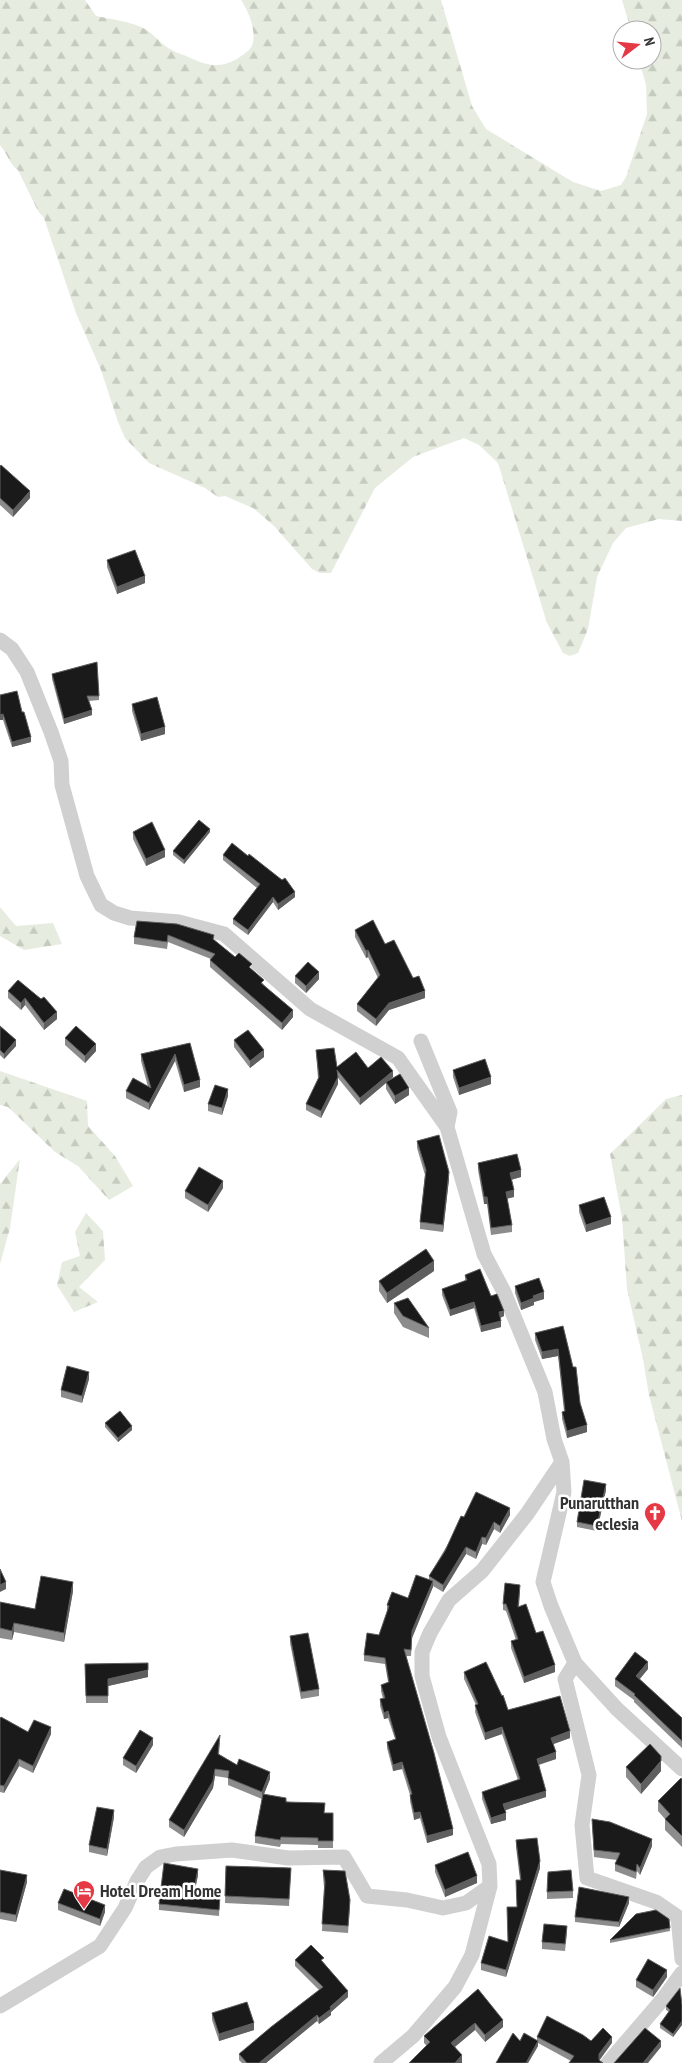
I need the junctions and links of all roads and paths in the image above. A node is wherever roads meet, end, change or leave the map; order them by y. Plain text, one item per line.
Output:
1 (0, 640) edge
2 (421, 1041) dead end
3 (447, 1127) junction
4 (562, 1462) junction
5 (575, 1663) junction
6 (682, 1770) edge
7 (490, 1886) junction
8 (682, 1959) edge
9 (682, 1973) edge
10 (0, 2006) edge
11 (381, 2063) edge
12 (608, 2063) edge

1 - 3 street
2 - 3 street
3 - 4 street
4 - 5 street
4 - 7 street
5 - 6 street
5 - 8 street
7 - 10 street
7 - 11 street
9 - 12 street

